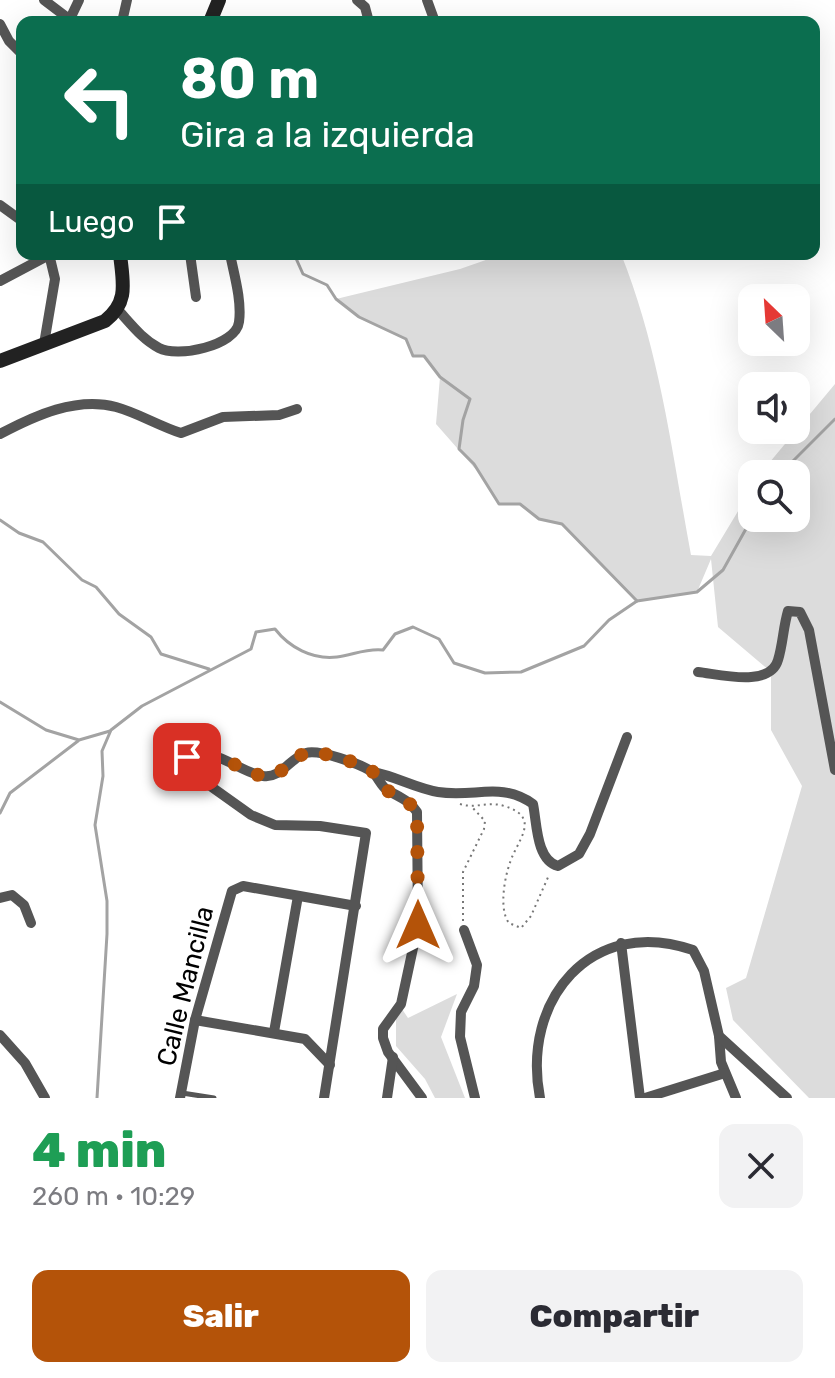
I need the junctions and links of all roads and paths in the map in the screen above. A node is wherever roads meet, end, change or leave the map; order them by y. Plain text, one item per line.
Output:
1 (44, 0) edge
2 (65, 16) edge
3 (0, 24) edge
4 (16, 48) edge
5 (40, 260) edge
6 (50, 260) edge
7 (121, 260) edge
8 (191, 260) edge
9 (231, 260) edge
10 (0, 281) edge
11 (196, 297) dead end
12 (118, 310) junction
13 (44, 344) junction
14 (0, 361) edge
15 (297, 409) dead end
16 (0, 434) edge
17 (698, 672) dead end
18 (627, 737) dead end
19 (835, 770) edge
20 (373, 772) junction
21 (442, 793) junction
22 (471, 806) junction
23 (558, 866) junction
24 (298, 896) junction
25 (0, 898) edge
26 (356, 906) junction
27 (31, 923) dead end
28 (464, 930) joint
29 (621, 943) junction
30 (195, 1020) junction
31 (274, 1032) junction
32 (0, 1035) edge
33 (719, 1036) junction
34 (393, 1057) junction
35 (330, 1065) junction
36 (725, 1073) junction
37 (180, 1095) edge
38 (45, 1098) edge
39 (214, 1098) edge
40 (324, 1098) edge
41 (387, 1098) edge
42 (422, 1098) edge
43 (475, 1098) edge
44 (540, 1098) edge
45 (643, 1098) edge
46 (736, 1098) edge
47 (787, 1098) edge

1 - 2 street
3 - 4 street
5 - 10 street
6 - 13 street
7 - 12 street
8 - 11 street
9 - 12 street
12 - 13 street
13 - 14 street
15 - 16 street
17 - 19 street
18 - 23 street
20 - 21 street
20 - 26 street
20 - 34 street
21 - 22 path
21 - 23 street
22 - 23 path
22 - 28 path
24 - 26 street
24 - 30 street, Calle Mancilla
24 - 31 street
25 - 27 street
26 - 35 street
28 - 43 street
29 - 33 street
29 - 44 street
29 - 45 street
30 - 31 street
30 - 37 street, Calle Mancilla
31 - 35 street
32 - 38 street
33 - 36 street
33 - 47 street
34 - 41 street
34 - 42 street
35 - 40 street
36 - 45 street
36 - 46 street
37 - 39 lane

